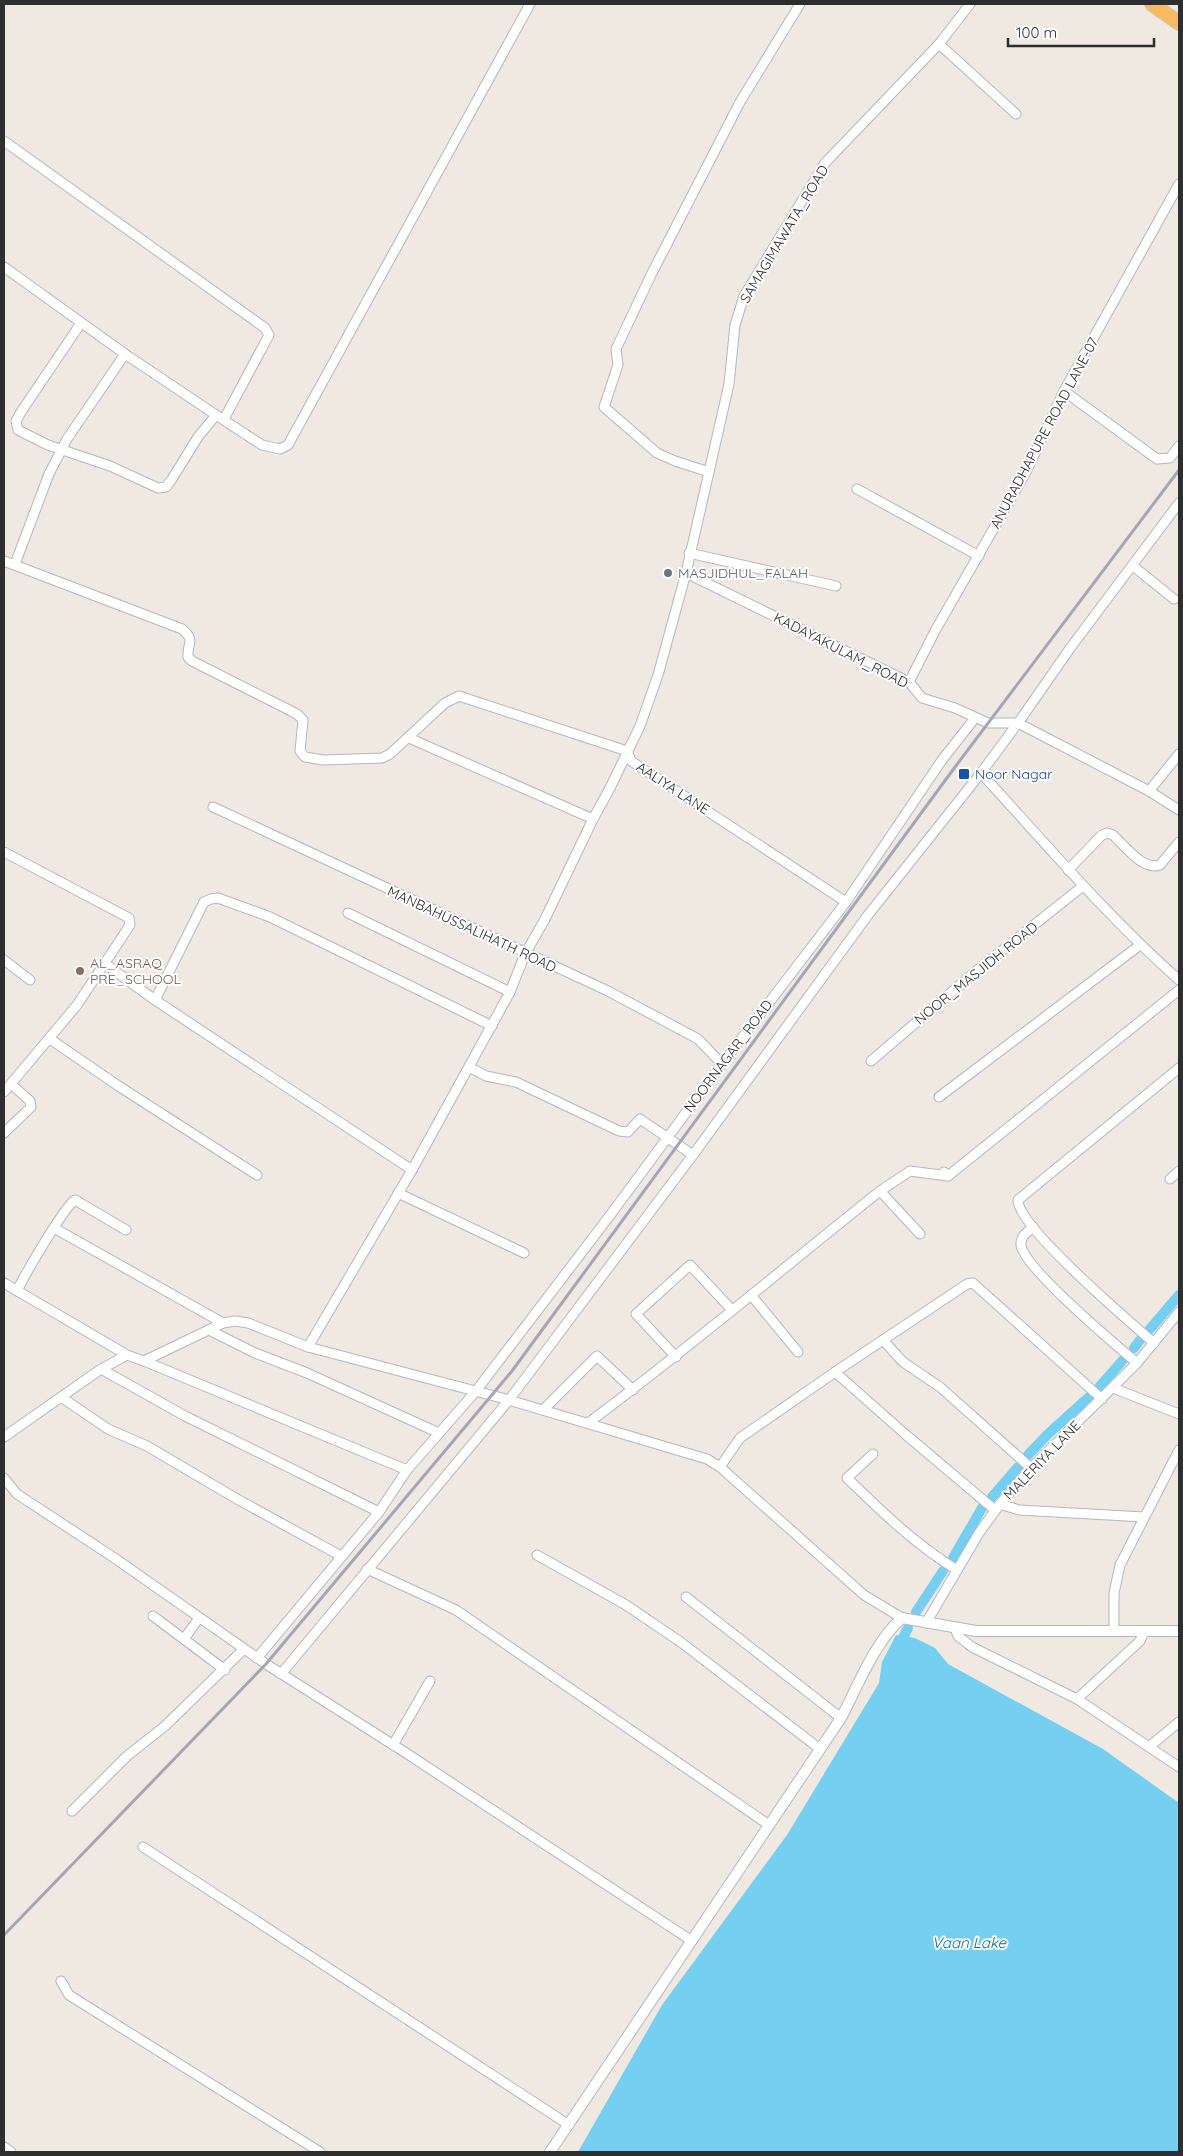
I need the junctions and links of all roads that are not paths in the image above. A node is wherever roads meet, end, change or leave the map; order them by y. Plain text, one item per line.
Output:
1 (530, 4) edge
2 (800, 4) edge
3 (970, 4) edge
4 (1152, 4) edge
5 (1179, 23) edge
6 (939, 44) junction
7 (1016, 114) dead end
8 (4, 141) edge
9 (1179, 184) edge
10 (4, 267) edge
11 (81, 323) junction
12 (125, 354) junction
13 (1064, 391) junction
14 (220, 417) junction
15 (1179, 446) edge
16 (62, 449) junction
17 (709, 472) junction
18 (857, 489) dead end
19 (1179, 503) edge
20 (689, 553) junction
21 (979, 556) junction
22 (4, 561) edge
23 (15, 564) junction
24 (1133, 566) junction
25 (686, 573) junction
26 (836, 586) dead end
27 (1174, 599) dead end
28 (909, 682) junction
29 (975, 718) junction
30 (1018, 723) junction
31 (409, 738) junction
32 (627, 752) junction
33 (1179, 754) edge
34 (981, 773) junction
35 (1149, 791) junction
36 (213, 807) dead end
37 (1179, 810) edge
38 (593, 819) junction
39 (1179, 842) edge
40 (4, 852) edge
41 (1068, 870) junction
42 (1083, 886) junction
43 (846, 902) junction
44 (348, 913) dead end
45 (1140, 946) junction
46 (526, 954) junction
47 (4, 960) edge
48 (104, 962) junction
49 (30, 980) dead end
50 (1179, 980) edge
51 (1179, 990) edge
52 (510, 992) junction
53 (155, 1000) junction
54 (492, 1026) junction
55 (50, 1039) junction
56 (871, 1061) dead end
57 (722, 1064) junction
58 (469, 1067) junction
59 (1179, 1068) edge
60 (6, 1090) edge
61 (939, 1096) dead end
62 (4, 1133) edge
63 (667, 1137) junction
64 (693, 1155) junction
65 (412, 1170) junction
66 (1179, 1170) edge
67 (257, 1176) dead end
68 (1170, 1179) dead end
69 (880, 1191) junction
70 (398, 1193) junction
71 (1032, 1227) junction
72 (54, 1228) junction
73 (126, 1230) dead end
74 (920, 1234) dead end
75 (524, 1252) dead end
76 (4, 1283) edge
77 (17, 1291) junction
78 (750, 1294) junction
79 (732, 1310) junction
80 (1179, 1312) edge
81 (223, 1323) junction
82 (209, 1330) junction
83 (883, 1340) junction
84 (1154, 1343) junction
85 (308, 1347) junction
86 (798, 1352) dead end
87 (127, 1355) junction
88 (676, 1357) junction
89 (144, 1361) junction
90 (1138, 1363) junction
91 (101, 1370) junction
92 (835, 1372) junction
93 (1113, 1388) junction
94 (633, 1390) junction
95 (476, 1391) junction
96 (61, 1397) junction
97 (1102, 1399) junction
98 (509, 1400) junction
99 (543, 1410) junction
100 (1179, 1414) edge
101 (588, 1423) junction
102 (439, 1433) junction
103 (4, 1437) edge
104 (1179, 1450) edge
105 (873, 1454) dead end
106 (720, 1467) junction
107 (1032, 1468) junction
108 (407, 1470) junction
109 (4, 1478) edge
110 (4, 1494) edge
111 (17, 1494) junction
112 (998, 1507) junction
113 (379, 1512) junction
114 (1144, 1517) junction
115 (537, 1555) dead end
116 (341, 1556) junction
117 (367, 1569) junction
118 (957, 1570) junction
119 (686, 1597) dead end
120 (153, 1616) dead end
121 (199, 1618) junction
122 (902, 1618) junction
123 (926, 1624) junction
124 (955, 1628) junction
125 (1114, 1631) junction
126 (1144, 1631) junction
127 (1179, 1631) edge
128 (184, 1639) junction
129 (244, 1649) junction
130 (257, 1658) junction
131 (225, 1670) junction
132 (281, 1674) junction
133 (430, 1681) dead end
134 (1077, 1699) junction
135 (841, 1718) junction
136 (1179, 1722) edge
137 (393, 1745) junction
138 (1150, 1746) junction
139 (820, 1749) junction
140 (1179, 1767) edge
141 (72, 1811) dead end
142 (769, 1825) junction
143 (143, 1847) dead end
144 (692, 1941) junction
145 (62, 1981) dead end
146 (569, 2125) junction
147 (4, 2147) edge
148 (11, 2152) edge
149 (320, 2152) edge
150 (550, 2152) edge

1 - 14 street
2 - 17 street
3 - 6 street, SAMAGIMAWATA_ROAD
4 - 5 highway
6 - 7 street
6 - 17 street, SAMAGIMAWATA_ROAD
8 - 14 street
9 - 13 street, ANURADHAPURE ROAD LANE-07
10 - 11 street
11 - 12 street
11 - 16 street
12 - 14 street
12 - 16 street
13 - 15 street
13 - 21 street, ANURADHAPURE ROAD LANE-07
14 - 16 street
16 - 23 street
17 - 20 street, SAMAGIMAWATA_ROAD
18 - 21 street
19 - 24 street
20 - 25 street, SAMAGIMAWATA_ROAD
20 - 26 street
21 - 28 street, ANURADHAPURE ROAD LANE-07
22 - 23 street
23 - 31 street
24 - 27 street
24 - 30 street
25 - 28 street, KADAYAKULAM_ROAD
25 - 32 street, SAMAGIMAWATA_ROAD
28 - 29 street, KADAYAKULAM_ROAD
29 - 30 street, KADAYAKULAM_ROAD
29 - 43 street, NOORNAGAR_ROAD
30 - 34 street
30 - 35 street
31 - 32 street, AALIYA LANE
31 - 38 street
32 - 38 street, SAMAGIMAWATA_ROAD
32 - 43 street, AALIYA LANE
33 - 35 street
34 - 41 street
34 - 64 street
35 - 37 street
36 - 46 street, MANBAHUSSALIHATH ROAD
38 - 46 street, SAMAGIMAWATA_ROAD
39 - 41 street
40 - 48 street
41 - 42 street
42 - 45 street
42 - 56 street, NOOR_MASJIDH ROAD
43 - 57 street, NOORNAGAR_ROAD
44 - 52 street
45 - 50 street
45 - 61 street
46 - 52 street, SAMAGIMAWATA_ROAD
46 - 57 street, MANBAHUSSALIHATH ROAD
47 - 49 street
48 - 53 street
48 - 55 street
51 - 69 street
52 - 54 street, SAMAGIMAWATA_ROAD
53 - 54 street
53 - 65 street
54 - 58 street, SAMAGIMAWATA_ROAD
55 - 60 street
55 - 67 street
57 - 63 street, NOORNAGAR_ROAD
58 - 63 street
58 - 65 street, SAMAGIMAWATA_ROAD
59 - 71 street
60 - 62 street
63 - 64 street
63 - 95 street, NOORNAGAR_ROAD
64 - 98 street
65 - 70 street, SAMAGIMAWATA_ROAD
66 - 68 street
69 - 74 street
69 - 78 street
70 - 75 street
70 - 85 street, SAMAGIMAWATA_ROAD
71 - 84 street
71 - 90 street
72 - 73 street
72 - 77 street
72 - 81 street
76 - 77 street
77 - 87 street
78 - 79 street
78 - 86 street
79 - 88 street
79 - 88 street
80 - 84 street, MALERIYA LANE
81 - 82 street
81 - 85 street
82 - 89 street
82 - 102 street
83 - 92 street
83 - 97 street
83 - 107 street
84 - 90 street, MALERIYA LANE
85 - 95 street
87 - 89 street
87 - 91 street
88 - 94 street
89 - 108 street
90 - 93 street, MALERIYA LANE
91 - 96 street
91 - 113 street
92 - 106 street
92 - 112 street
93 - 97 street, MALERIYA LANE
93 - 100 street
94 - 99 street
94 - 101 street
95 - 98 street
95 - 102 street, NOORNAGAR_ROAD
96 - 103 street
96 - 116 street
97 - 107 street, MALERIYA LANE
98 - 99 street
98 - 117 street
99 - 101 street
101 - 106 street
102 - 108 street, NOORNAGAR_ROAD
104 - 114 street
105 - 118 street
106 - 122 street
107 - 112 street, MALERIYA LANE
108 - 113 street, NOORNAGAR_ROAD
109 - 111 street
110 - 111 street
111 - 121 street
112 - 114 street
112 - 118 street, MALERIYA LANE
113 - 116 street, NOORNAGAR_ROAD
114 - 125 street
115 - 139 street
116 - 130 street, NOORNAGAR_ROAD
117 - 132 street
117 - 142 street
118 - 123 street, MALERIYA LANE
119 - 135 street
120 - 128 street
121 - 128 street
121 - 129 street
122 - 123 street
122 - 135 street
123 - 124 street
124 - 125 street
124 - 134 street
125 - 126 street
126 - 127 street
126 - 134 street
128 - 131 street
129 - 130 street
129 - 131 street
130 - 132 street
131 - 141 street
132 - 137 street
133 - 137 street
134 - 138 street
135 - 139 street
136 - 138 street
137 - 144 street
138 - 140 street
139 - 142 street
142 - 144 street
143 - 146 street
144 - 146 street
145 - 149 street
146 - 150 street
147 - 148 street

